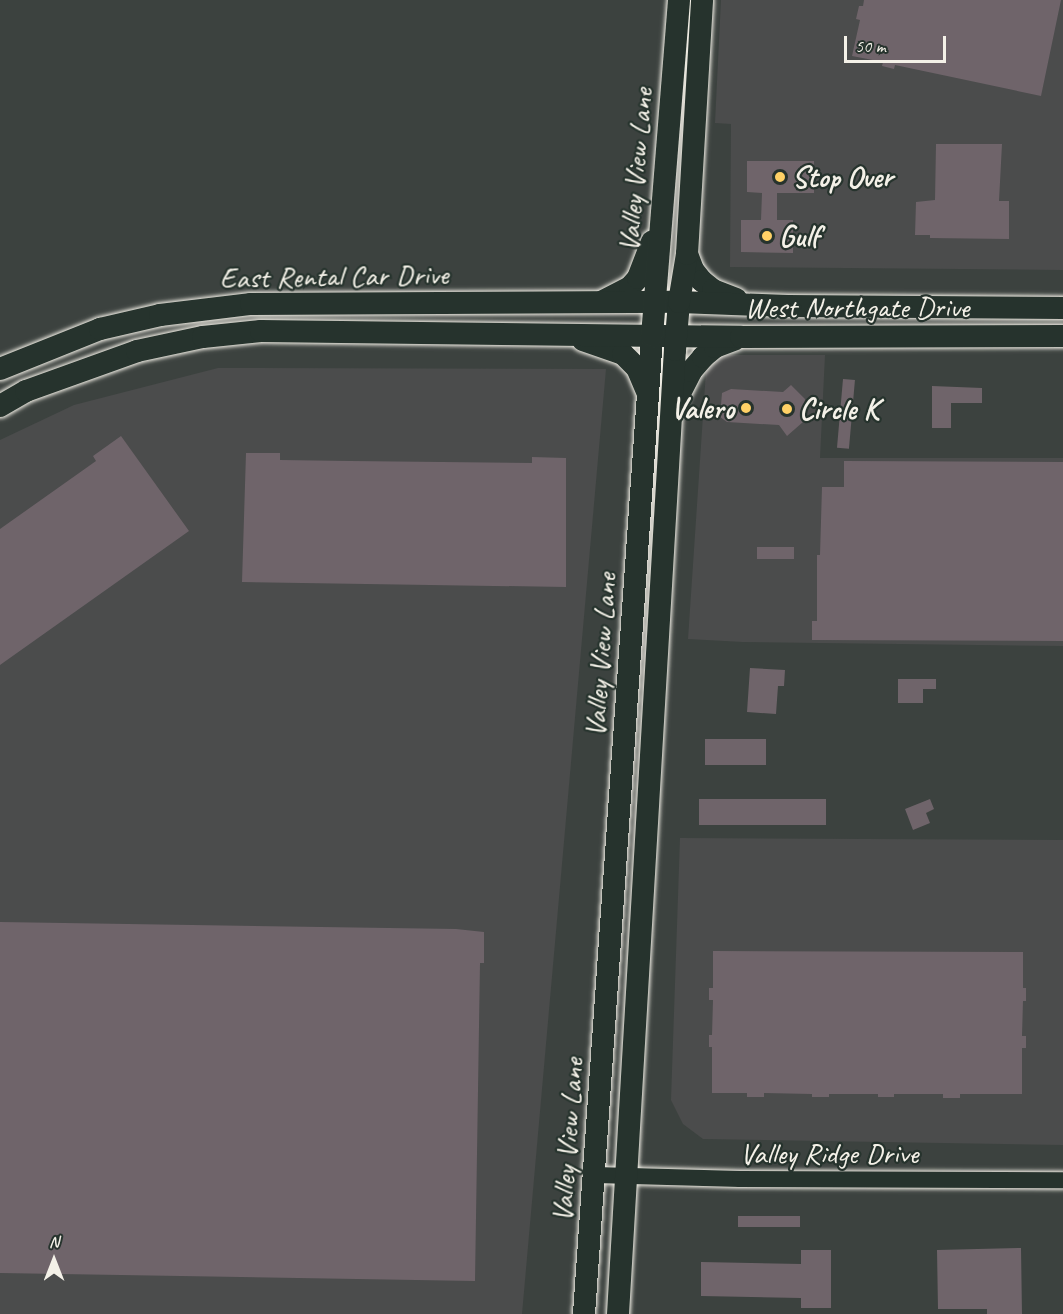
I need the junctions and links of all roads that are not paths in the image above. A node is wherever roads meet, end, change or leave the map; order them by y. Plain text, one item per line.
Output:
1 (679, 0) edge
2 (702, 0) edge
3 (661, 214) junction
4 (687, 254) junction
5 (655, 302) junction
6 (679, 302) junction
7 (598, 303) junction
8 (788, 306) junction
9 (1063, 308) edge
10 (192, 309) junction
11 (565, 333) junction
12 (676, 335) junction
13 (652, 336) junction
14 (1063, 336) edge
15 (741, 337) junction
16 (195, 338) junction
17 (0, 369) edge
18 (648, 395) junction
19 (0, 406) edge
20 (672, 407) junction
21 (595, 1175) junction
22 (628, 1178) junction
23 (1063, 1180) edge
24 (584, 1314) edge
25 (618, 1314) edge

1 - 3 main road, Valley View Lane
2 - 4 main road, Valley View Lane
3 - 5 main road, Valley View Lane
3 - 7 main road
4 - 6 main road, Valley View Lane
4 - 8 main road
5 - 6 main road, East Rental Car Drive
5 - 7 main road, East Rental Car Drive
5 - 13 main road, Valley View Lane
6 - 8 main road, West Northgate Drive
6 - 12 main road, Valley View Lane
7 - 10 main road, East Rental Car Drive
8 - 9 main road, West Northgate Drive
10 - 16 main road
10 - 17 main road, East Rental Car Drive
11 - 13 main road, East Rental Car Drive
11 - 16 main road, East Rental Car Drive
11 - 18 main road
12 - 13 main road, West Northgate Drive
12 - 15 main road, West Northgate Drive
12 - 20 main road, Valley View Lane
13 - 18 main road, Valley View Lane
14 - 15 main road, West Northgate Drive
15 - 20 main road
16 - 19 main road, East Rental Car Drive
18 - 21 main road, Valley View Lane
20 - 22 main road, Valley View Lane
21 - 22 street, Valley Ridge Drive
21 - 24 main road, Valley View Lane
22 - 23 street, Valley Ridge Drive
22 - 25 main road, Valley View Lane

